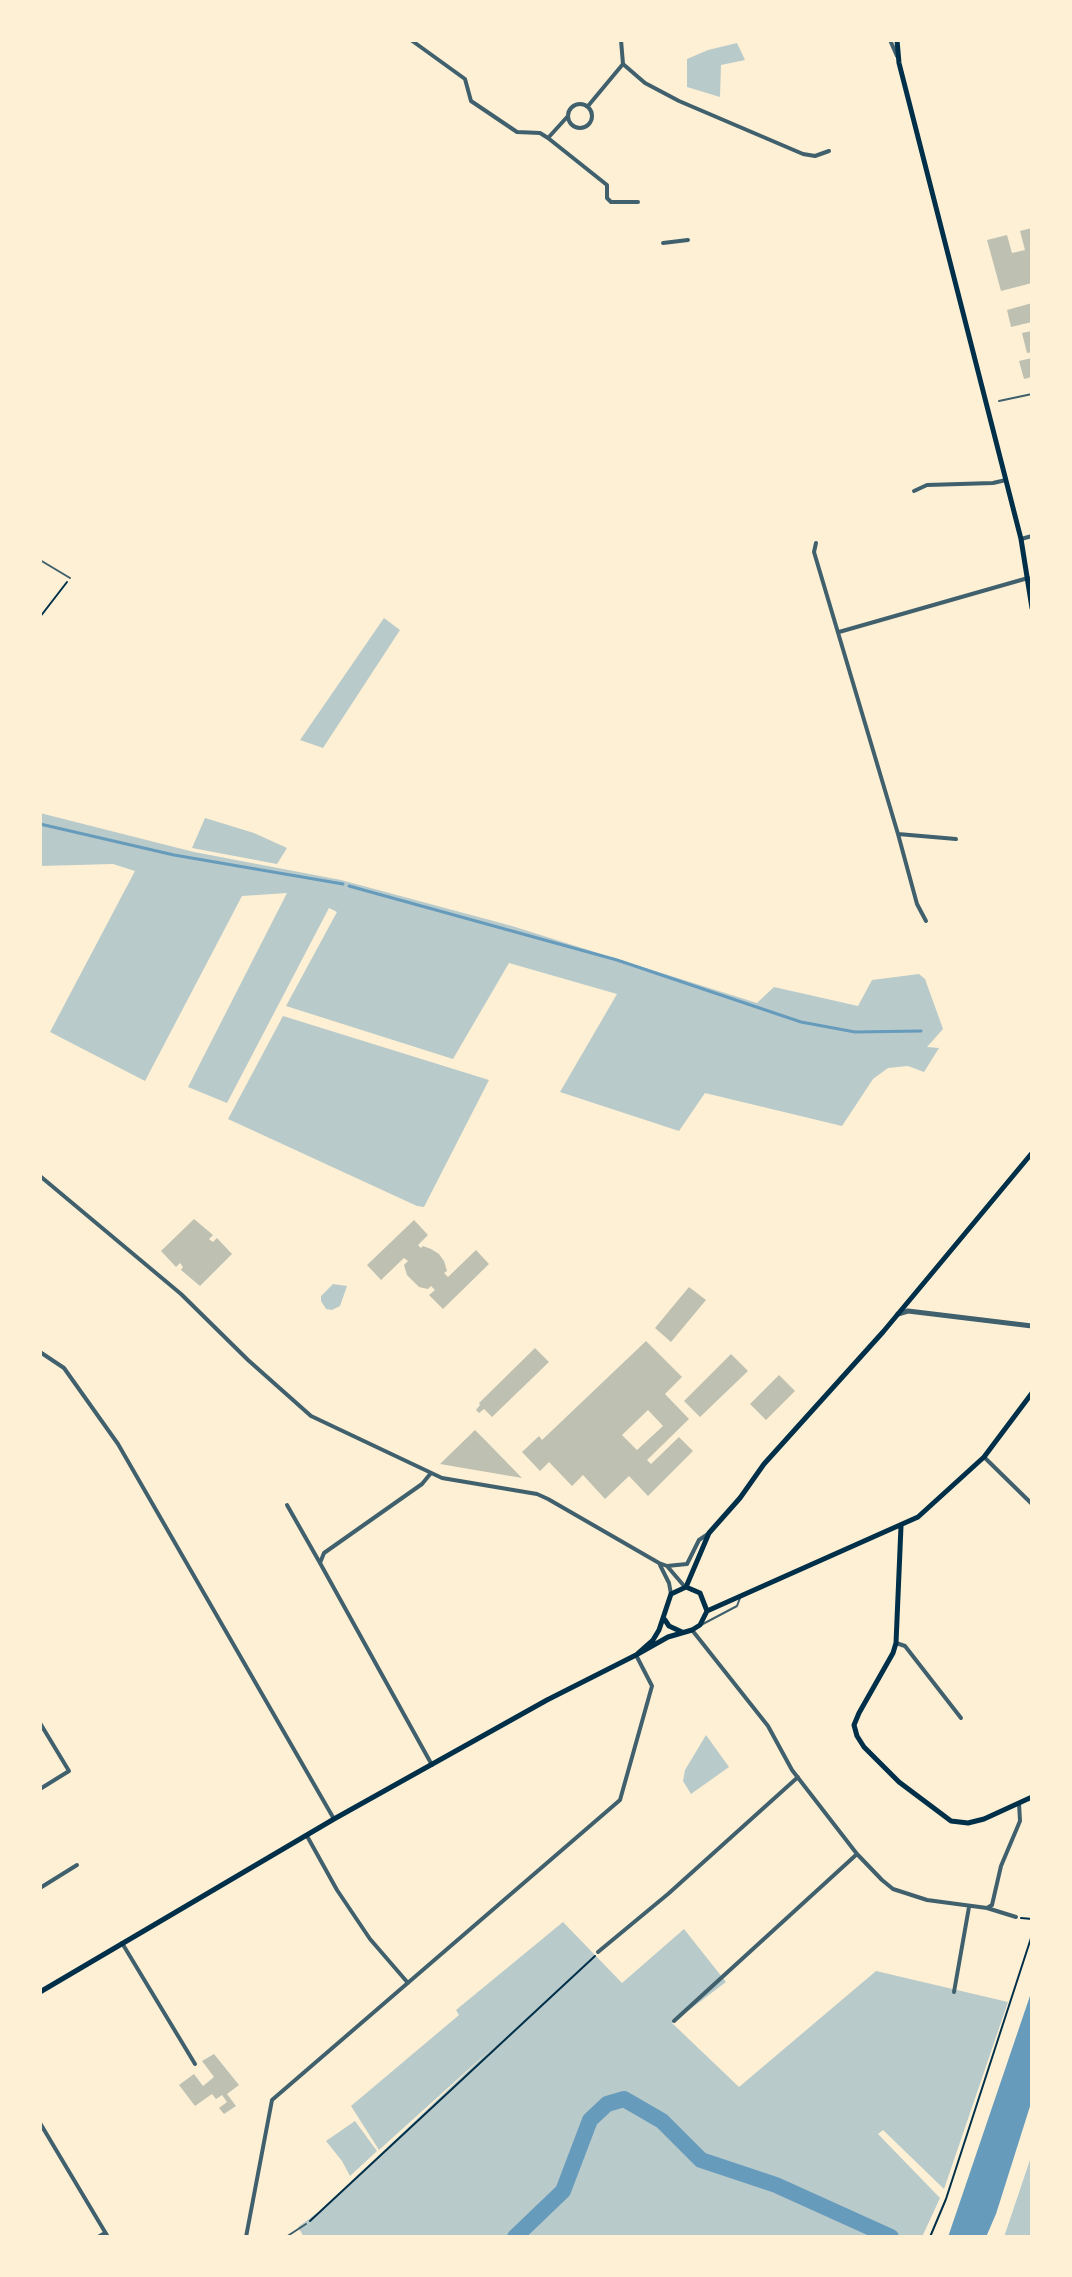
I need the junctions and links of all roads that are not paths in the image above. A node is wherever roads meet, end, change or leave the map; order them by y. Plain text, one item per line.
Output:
1 (411, 40) edge
2 (621, 40) edge
3 (890, 40) edge
4 (897, 40) edge
5 (899, 63) junction
6 (623, 64) junction
7 (588, 106) junction
8 (568, 115) junction
9 (548, 138) junction
10 (829, 151) dead end
11 (638, 202) dead end
12 (688, 240) dead end
13 (663, 243) dead end
14 (1032, 394) edge
15 (999, 401) dead end
16 (1006, 480) junction
17 (914, 491) dead end
18 (1032, 536) edge
19 (1021, 539) junction
20 (816, 543) dead end
21 (40, 560) edge
22 (70, 578) road end
23 (1028, 578) junction
24 (1032, 608) edge
25 (839, 632) junction
26 (898, 834) junction
27 (956, 839) dead end
28 (926, 921) dead end
29 (1032, 1153) edge
30 (40, 1176) edge
31 (897, 1314) junction
32 (1032, 1326) edge
33 (40, 1352) edge
34 (1032, 1393) edge
35 (984, 1457) junction
36 (431, 1473) junction
37 (1032, 1504) edge
38 (287, 1505) dead end
39 (901, 1526) junction
40 (709, 1533) junction
41 (320, 1563) junction
42 (659, 1563) junction
43 (667, 1566) junction
44 (686, 1587) junction
45 (671, 1594) junction
46 (740, 1598) junction
47 (707, 1611) junction
48 (665, 1620) junction
49 (700, 1625) junction
50 (692, 1630) junction
51 (683, 1632) junction
52 (896, 1643) junction
53 (636, 1655) junction
54 (961, 1718) dead end
55 (40, 1723) edge
56 (432, 1765) junction
57 (798, 1777) junction
58 (40, 1789) edge
59 (1032, 1797) edge
60 (1019, 1803) junction
61 (334, 1819) junction
62 (307, 1836) junction
63 (857, 1854) junction
64 (77, 1865) dead end
65 (40, 1888) edge
66 (969, 1907) junction
67 (987, 1908) junction
68 (1016, 1917) road end
69 (122, 1943) junction
70 (598, 1952) road end
71 (408, 1983) junction
72 (41, 1990) edge
73 (954, 1992) dead end
74 (674, 2021) dead end
75 (195, 2064) dead end
76 (40, 2123) edge
77 (49, 2138) junction
78 (40, 2144) edge
79 (306, 2224) road end
80 (106, 2235) edge
81 (98, 2237) edge
82 (246, 2237) edge
83 (286, 2237) edge

1 - 9 street
2 - 6 street
3 - 5 street
4 - 5 main road
5 - 16 main road
6 - 7 street
6 - 10 street
7 - 8 street
7 - 8 street
8 - 9 street
9 - 11 street
12 - 13 street
14 - 15 lane
16 - 17 street
16 - 19 main road
18 - 19 street
19 - 23 main road
20 - 25 street
21 - 22 lane
23 - 24 main road
23 - 25 street
25 - 26 street
26 - 27 street
26 - 28 street
29 - 31 main road
30 - 36 street
31 - 32 street
31 - 40 main road
33 - 61 street
34 - 35 main road
35 - 37 street
35 - 39 main road
36 - 41 street
36 - 42 street
38 - 41 street
39 - 46 main road
39 - 52 main road
40 - 43 street
40 - 44 main road
41 - 56 street
42 - 43 street
42 - 45 street
43 - 44 street
44 - 45 main road
44 - 47 main road
45 - 48 main road
46 - 47 main road
46 - 49 lane
47 - 49 main road
48 - 51 main road
48 - 53 main road
49 - 50 main road
50 - 51 main road
50 - 57 street
51 - 53 main road
52 - 54 street
52 - 60 main road
53 - 56 main road
53 - 71 street
55 - 58 street
56 - 61 main road
57 - 63 street
57 - 70 street
59 - 60 main road
60 - 67 street
61 - 62 main road
62 - 69 main road
62 - 71 street
63 - 66 street
63 - 74 street
64 - 65 street
66 - 67 street
66 - 73 street
67 - 68 street
69 - 72 main road
69 - 75 street
71 - 82 street
76 - 77 street
77 - 78 street
77 - 80 street
79 - 83 lane
80 - 81 street

